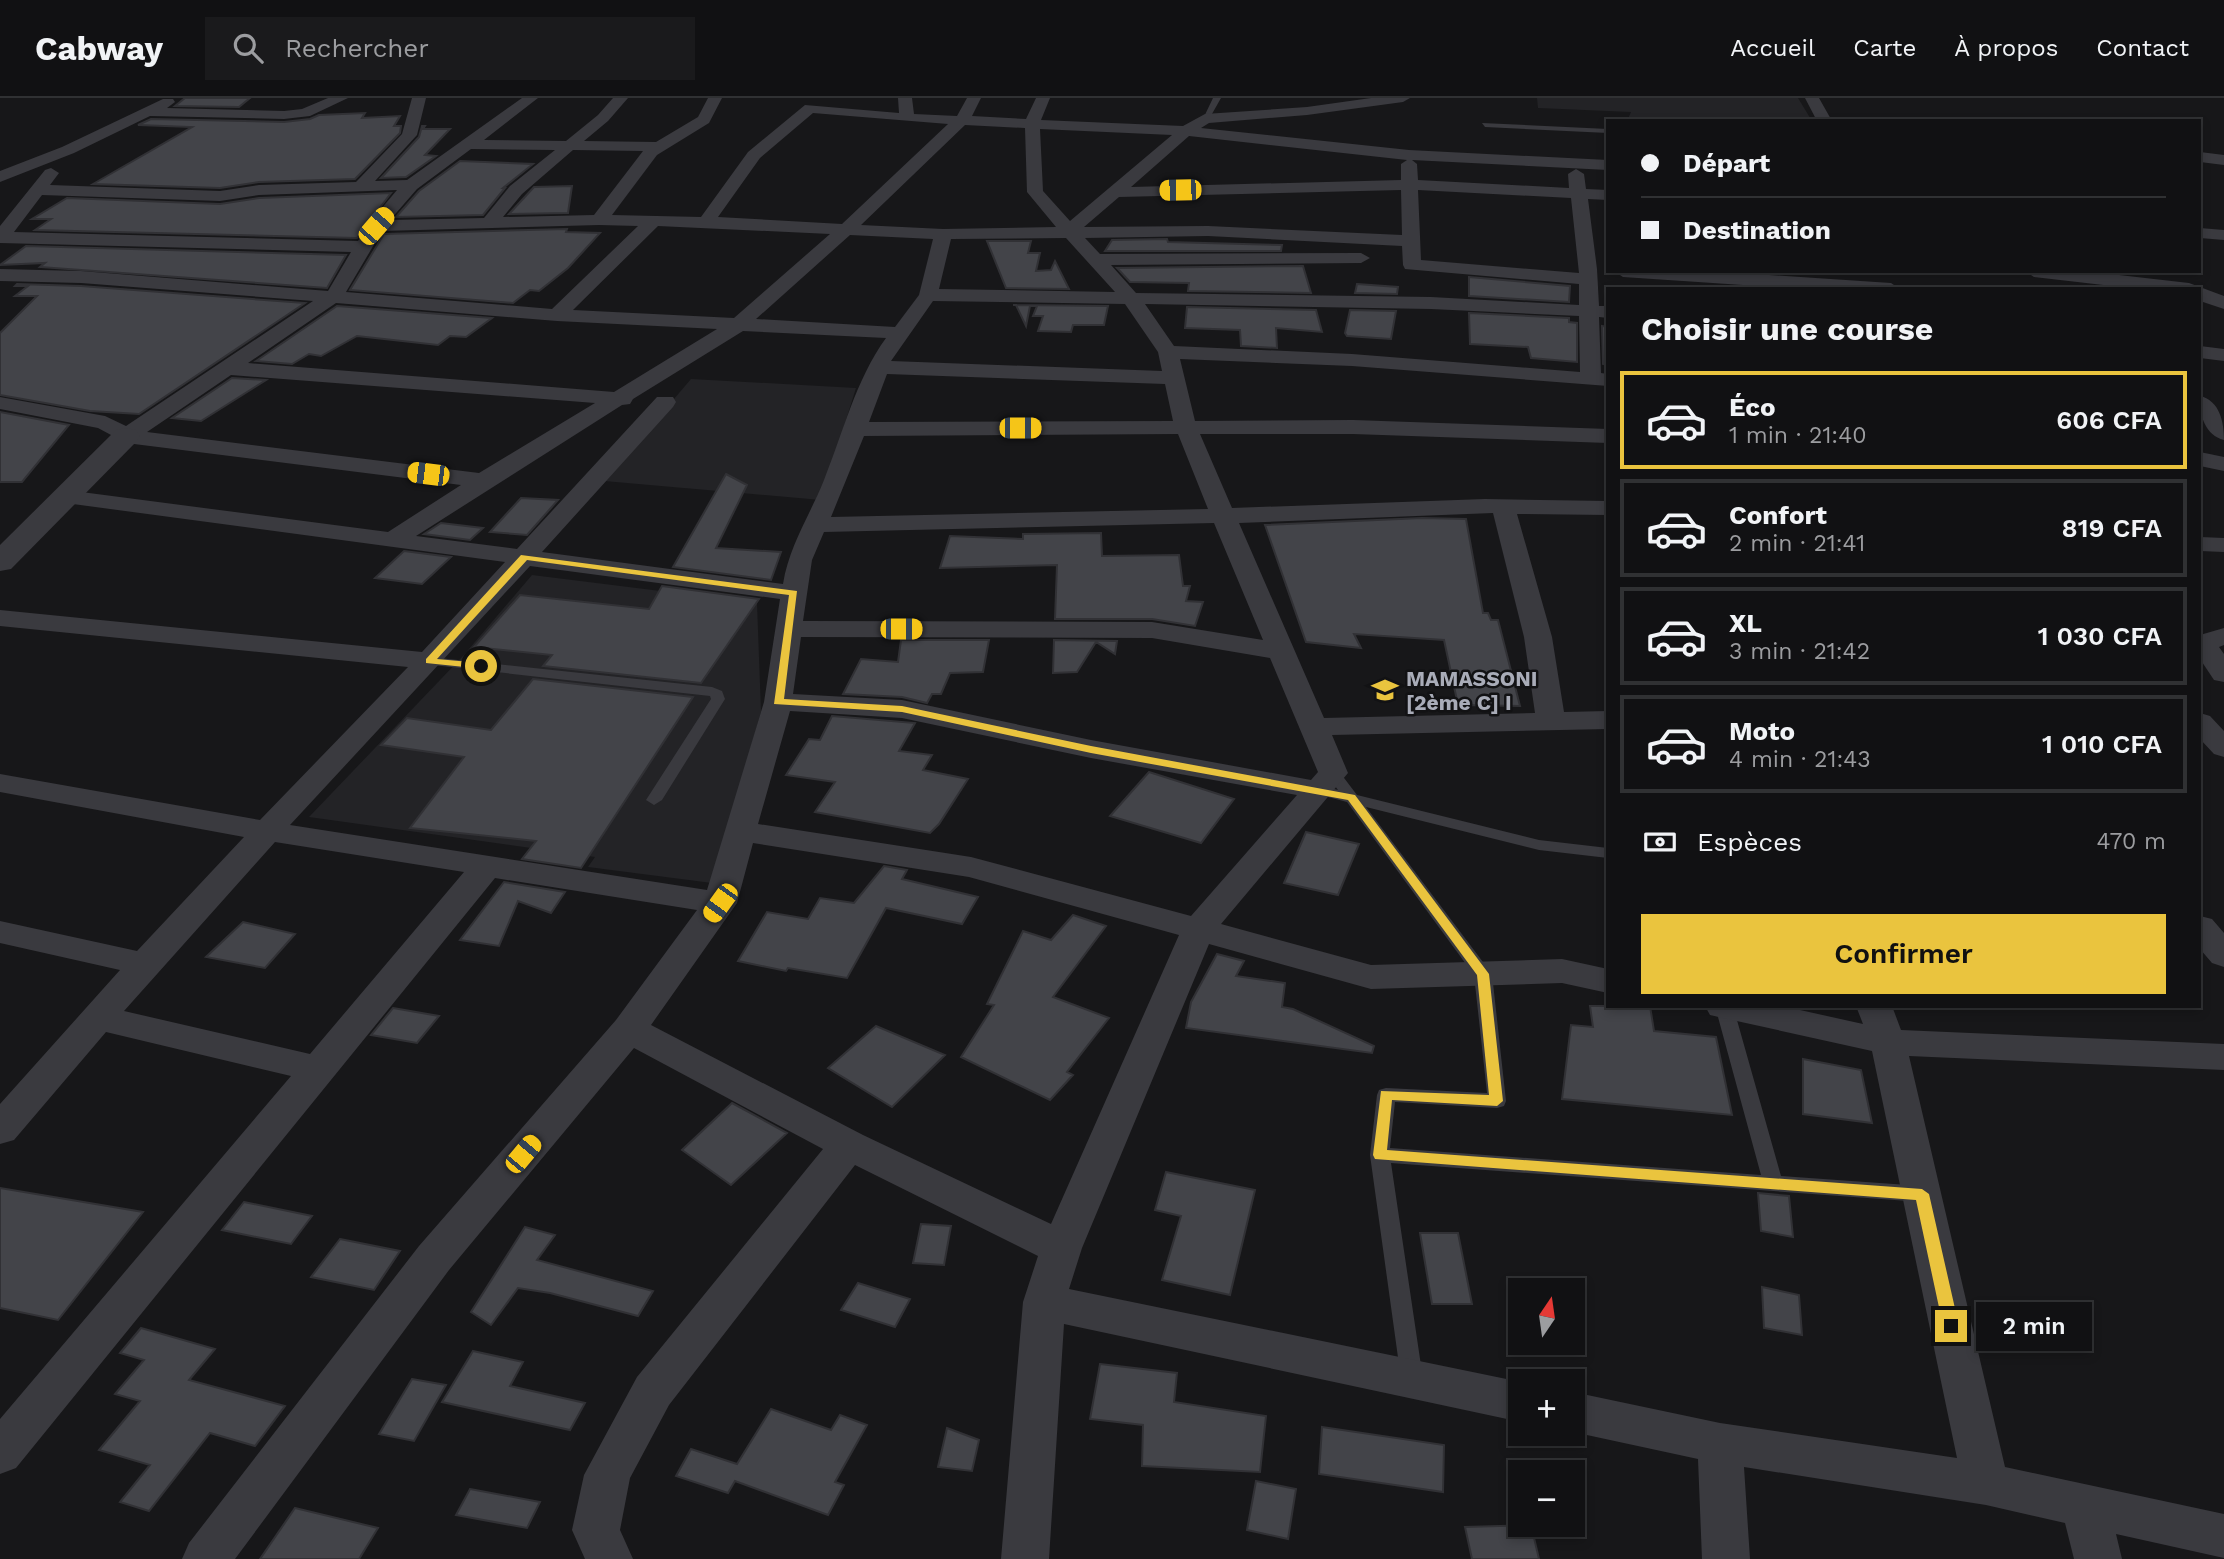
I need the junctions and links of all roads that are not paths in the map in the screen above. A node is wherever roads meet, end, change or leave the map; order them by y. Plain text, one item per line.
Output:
1 (175, 98) edge
2 (240, 98) edge
3 (341, 98) edge
4 (419, 98) edge
5 (531, 98) edge
6 (621, 98) edge
7 (715, 98) edge
8 (905, 98) edge
9 (974, 98) edge
10 (1043, 98) edge
11 (1217, 98) edge
12 (1403, 98) edge
13 (1812, 98) edge
14 (149, 112) junction
15 (214, 113) junction
16 (907, 118) junction
17 (1205, 119) junction
18 (1824, 119) edge
19 (963, 120) junction
20 (1032, 123) junction
21 (1485, 125) dead end
22 (1185, 131) junction
23 (1606, 131) edge
24 (468, 144) junction
25 (570, 145) junction
26 (659, 147) junction
27 (68, 149) junction
28 (1409, 155) junction
29 (2201, 157) edge
30 (2224, 160) edge
31 (1574, 163) junction
32 (1606, 164) edge
33 (0, 177) edge
34 (411, 185) junction
35 (1409, 185) junction
36 (360, 187) junction
37 (38, 190) junction
38 (1202, 190) junction
39 (1114, 192) junction
40 (1578, 193) junction
41 (1606, 195) edge
42 (599, 220) junction
43 (653, 221) junction
44 (706, 222) junction
45 (489, 223) junction
46 (376, 226) junction
47 (846, 229) junction
48 (1069, 230) junction
49 (1216, 231) junction
50 (2201, 233) edge
51 (943, 234) junction
52 (2224, 235) edge
53 (1, 238) edge
54 (363, 247) junction
55 (1411, 249) junction
56 (1096, 260) junction
57 (1606, 270) edge
58 (1653, 273) edge
59 (2052, 273) edge
60 (2143, 273) edge
61 (1588, 274) junction
62 (0, 275) edge
63 (1861, 287) edge
64 (2169, 287) edge
65 (2181, 287) edge
66 (2201, 292) edge
67 (2201, 292) edge
68 (2224, 293) edge
69 (928, 295) junction
70 (334, 296) junction
71 (1132, 300) junction
72 (2224, 303) edge
73 (1599, 312) edge
74 (557, 315) junction
75 (737, 326) junction
76 (900, 333) junction
77 (1168, 352) junction
78 (2201, 352) edge
79 (2224, 355) edge
80 (879, 367) junction
81 (227, 368) junction
82 (1174, 378) junction
83 (1600, 379) edge
84 (615, 399) junction
85 (0, 402) edge
86 (2201, 403) edge
87 (1186, 428) junction
88 (855, 429) junction
89 (2224, 433) edge
90 (126, 436) junction
91 (1606, 436) edge
92 (2201, 459) edge
93 (2224, 464) edge
94 (483, 481) junction
95 (66, 497) junction
96 (1503, 506) junction
97 (1606, 508) edge
98 (1223, 516) junction
99 (815, 525) junction
100 (393, 540) junction
101 (2201, 544) edge
102 (2224, 545) edge
103 (524, 557) junction
104 (0, 562) edge
105 (794, 593) junction
106 (0, 618) edge
107 (789, 629) junction
108 (2224, 636) edge
109 (1283, 652) junction
110 (429, 661) junction
111 (2224, 674) edge
112 (2224, 684) edge
113 (2201, 685) edge
114 (778, 702) junction
115 (1606, 720) edge
116 (1551, 722) junction
117 (2201, 723) edge
118 (1314, 727) junction
119 (2224, 748) edge
120 (0, 783) edge
121 (1334, 787) junction
122 (654, 800) dead end
123 (267, 831) junction
124 (740, 831) junction
125 (1606, 853) edge
126 (487, 866) junction
127 (720, 903) junction
128 (2201, 928) edge
129 (1198, 930) junction
130 (0, 932) edge
131 (2224, 955) edge
132 (145, 964) junction
133 (1483, 974) junction
134 (1606, 981) edge
135 (1725, 1008) edge
136 (1741, 1008) edge
137 (98, 1018) junction
138 (1881, 1024) edge
139 (629, 1029) junction
140 (2224, 1057) edge
141 (319, 1069) junction
142 (0, 1130) edge
143 (849, 1145) junction
144 (1380, 1155) junction
145 (1773, 1183) junction
146 (1922, 1194) junction
147 (1061, 1248) junction
148 (1044, 1302) junction
149 (1412, 1379) junction
150 (1508, 1399) edge
151 (1585, 1415) edge
152 (1720, 1443) junction
153 (0, 1453) edge
154 (1986, 1484) junction
155 (2085, 1507) junction
156 (2224, 1536) edge
157 (206, 1559) edge
158 (609, 1559) edge
159 (1025, 1559) edge
160 (1726, 1559) edge
161 (2098, 1559) edge

1 - 14 street
2 - 15 street
3 - 15 street
4 - 36 street
5 - 24 street
6 - 25 street
7 - 26 street
8 - 16 street
9 - 19 street
10 - 20 street
11 - 17 lane
12 - 17 street
13 - 18 street
14 - 15 street
14 - 27 street
16 - 19 street
16 - 44 street
17 - 22 street
19 - 20 street
19 - 47 street
20 - 22 street
20 - 48 street
21 - 23 lane
22 - 28 street
22 - 39 street
24 - 25 street
24 - 34 street
25 - 26 street
25 - 45 street
26 - 42 street
27 - 33 street
27 - 37 street
28 - 31 street
28 - 35 street
29 - 30 street
31 - 32 street
31 - 40 street
34 - 36 street
34 - 46 street
35 - 38 street
35 - 40 street
35 - 55 street
36 - 37 street
37 - 53 street
38 - 39 street
38 - 49 street
39 - 48 street
40 - 41 street
40 - 61 street
42 - 43 street
42 - 45 street
43 - 44 street
43 - 74 street
44 - 47 street
45 - 46 street
46 - 54 street
47 - 51 street
47 - 75 street
48 - 49 street
48 - 51 street
48 - 56 street
49 - 55 street
50 - 52 street
51 - 69 street
53 - 54 street
54 - 70 street
55 - 56 street
55 - 61 street
56 - 71 street
57 - 61 street
58 - 63 street
59 - 64 street
60 - 65 street
61 - 73 street
62 - 70 street
66 - 68 street
67 - 72 street
69 - 71 street
69 - 76 street
70 - 74 street
70 - 81 street
71 - 73 street
71 - 77 street
73 - 83 street
74 - 75 street
75 - 76 street
75 - 84 street
76 - 80 street
77 - 82 street
77 - 83 street
78 - 79 street
80 - 82 street
80 - 88 street
81 - 84 street
81 - 90 street
82 - 87 street
84 - 94 street
84 - 103 street
85 - 90 street
86 - 89 street
87 - 88 street
87 - 91 street
87 - 98 street
88 - 99 street
90 - 94 street
90 - 95 street
92 - 93 street
94 - 100 street
95 - 100 street
95 - 104 street
96 - 97 street
96 - 98 street
96 - 116 street
98 - 99 street
98 - 109 street
99 - 105 street
100 - 103 street
101 - 102 street
103 - 105 street
103 - 110 street
105 - 107 street
106 - 110 street
107 - 109 street
107 - 114 street
108 - 111 street
109 - 118 street
110 - 122 lane
110 - 123 street
112 - 113 street
114 - 121 street
114 - 124 street
115 - 116 street
116 - 118 street
117 - 119 street
118 - 121 street
120 - 123 street
121 - 125 lane
121 - 129 street
121 - 133 lane
123 - 126 street
123 - 132 street
124 - 127 street
124 - 129 street
126 - 127 street
126 - 141 street
127 - 139 street
128 - 131 street
129 - 133 street
129 - 147 street
130 - 132 street
132 - 137 street
133 - 134 street
133 - 144 lane
135 - 145 lane
136 - 138 street
137 - 141 street
137 - 142 street
138 - 140 street
138 - 146 street
139 - 143 street
139 - 157 street
141 - 153 street
143 - 147 street
143 - 158 street
144 - 145 lane
144 - 149 lane
145 - 146 lane
146 - 154 street
147 - 148 street
148 - 149 street
148 - 159 street
149 - 150 street
151 - 152 street
152 - 154 street
152 - 160 street
154 - 155 street
155 - 156 street
155 - 161 street

